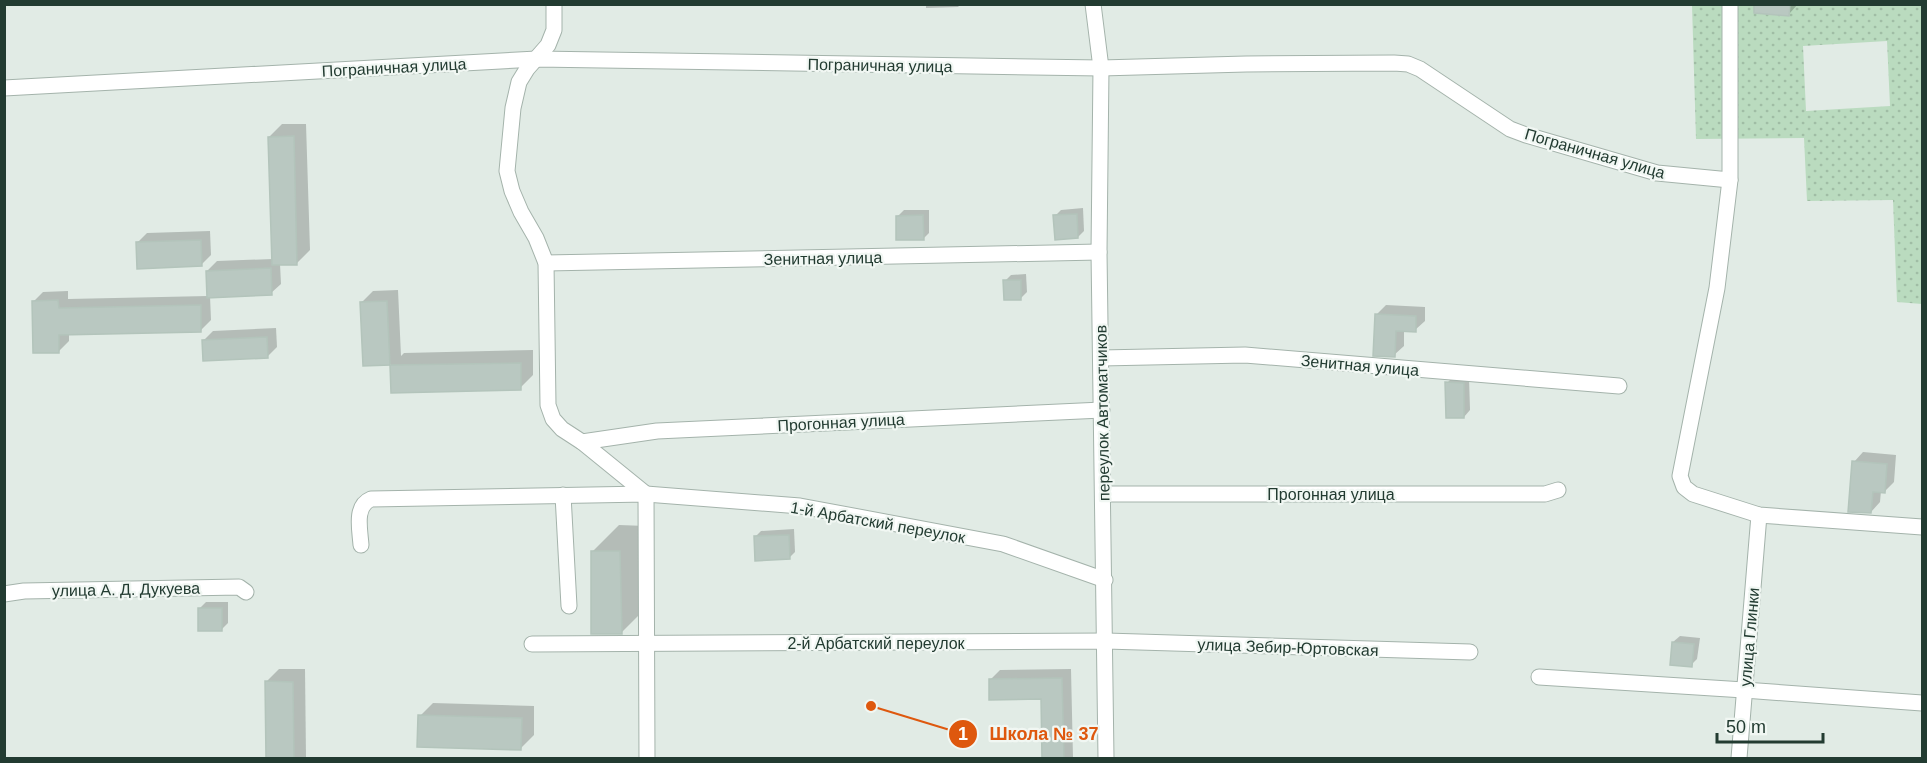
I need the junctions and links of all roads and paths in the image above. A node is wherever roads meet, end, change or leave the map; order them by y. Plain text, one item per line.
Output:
1 (554, 4) edge
2 (1093, 4) edge
3 (1730, 4) edge
4 (537, 58) junction
5 (1101, 68) junction
6 (4, 88) edge
7 (1730, 180) junction
8 (1100, 252) junction
9 (546, 263) junction
10 (1101, 358) junction
11 (1619, 386) dead end
12 (1102, 410) junction
13 (582, 442) junction
14 (1558, 490) dead end
15 (646, 494) junction
16 (1103, 494) junction
17 (563, 495) junction
18 (1759, 515) junction
19 (1923, 527) edge
20 (361, 545) dead end
21 (1105, 580) junction
22 (246, 592) dead end
23 (4, 594) edge
24 (569, 606) dead end
25 (1106, 641) junction
26 (532, 644) dead end
27 (646, 644) junction
28 (1470, 652) dead end
29 (1539, 677) dead end
30 (1744, 690) junction
31 (1923, 704) edge
32 (646, 759) edge
33 (1106, 759) edge
34 (1739, 759) edge

1 - 4 street
2 - 5 street, переулок Автоматчиков
3 - 7 street
4 - 5 street, Пограничная улица
4 - 6 street, Пограничная улица
4 - 9 street
5 - 7 street, Пограничная улица
5 - 8 street, переулок Автоматчиков
7 - 18 street
8 - 9 street, Зенитная улица
8 - 10 street, переулок Автоматчиков
9 - 13 street
10 - 11 street, Зенитная улица
10 - 12 street, переулок Автоматчиков
12 - 13 street, Прогонная улица
12 - 16 street, переулок Автоматчиков
13 - 15 street
14 - 16 street, Прогонная улица
15 - 17 street, 1-й Арбатский переулок
15 - 21 street, 1-й Арбатский переулок
15 - 27 street
16 - 21 street, переулок Автоматчиков
17 - 20 street, 1-й Арбатский переулок
17 - 24 street
18 - 19 street
18 - 30 street, улица Глинки
21 - 25 street, переулок Автоматчиков
22 - 23 street, улица А. Д. Дукуева
25 - 27 street, 2-й Арбатский переулок
25 - 28 street, улица Зебир-Юртовская
25 - 33 street, переулок Автоматчиков
26 - 27 street, 2-й Арбатский переулок
27 - 32 street
29 - 30 street
30 - 31 street
30 - 34 street, улица Глинки

